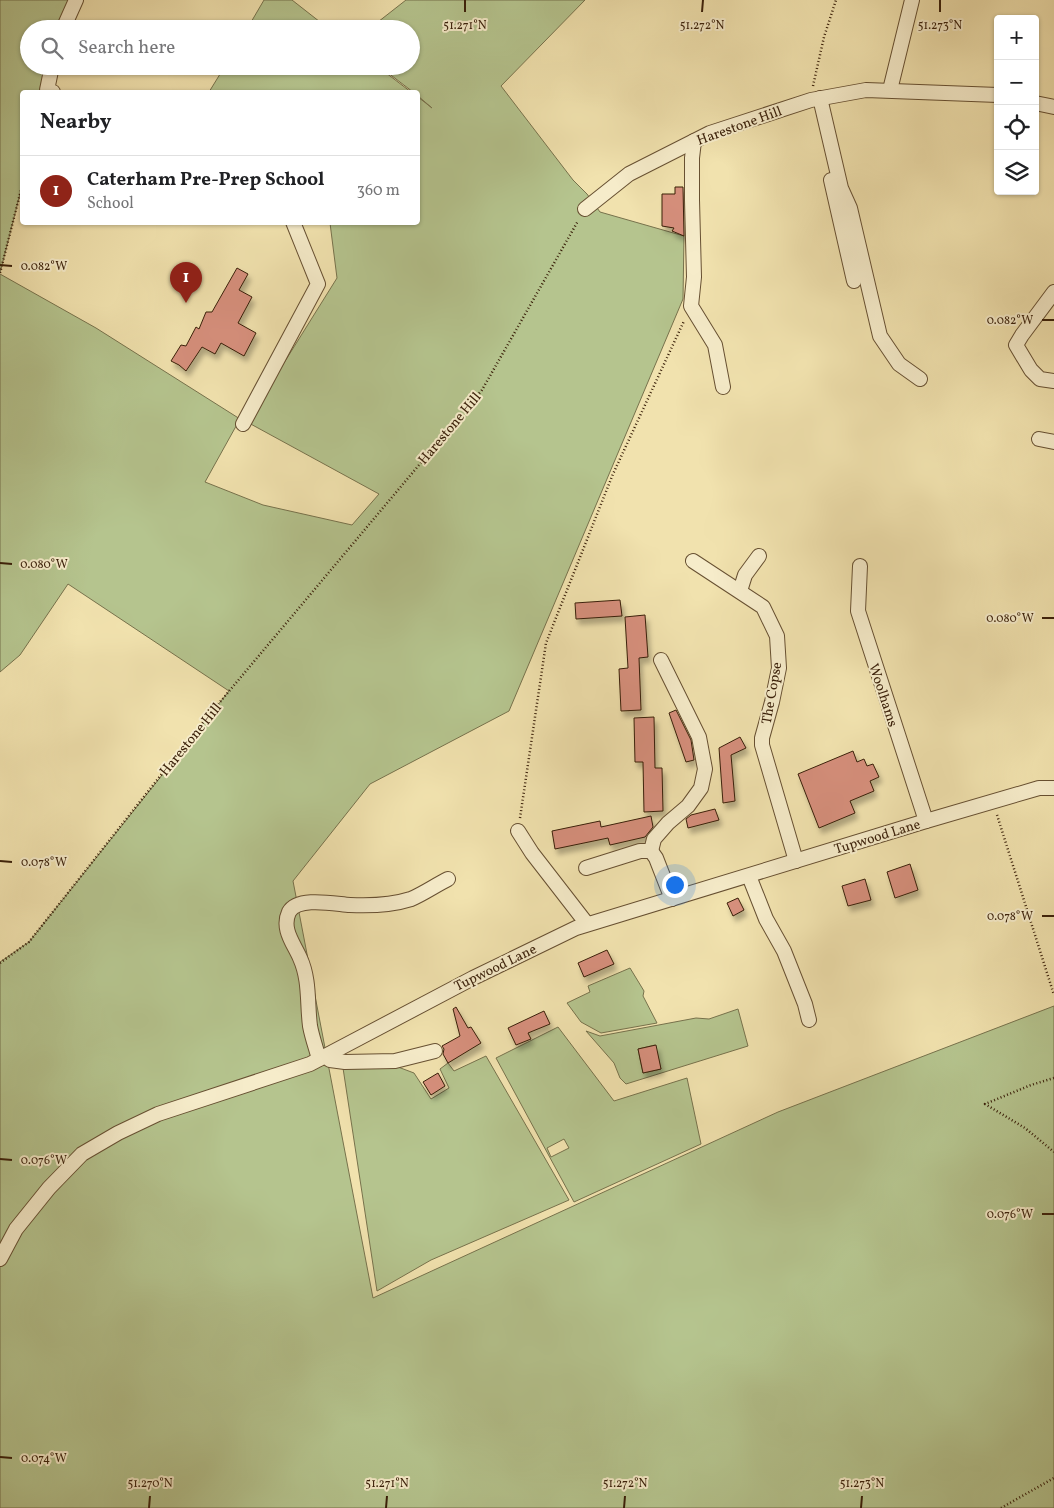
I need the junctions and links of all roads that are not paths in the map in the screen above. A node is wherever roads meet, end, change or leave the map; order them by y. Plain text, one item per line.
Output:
1 (76, 0) edge
2 (912, 0) edge
3 (67, 20) edge
4 (51, 75) edge
5 (50, 90) edge
6 (890, 90) junction
7 (994, 95) edge
8 (815, 99) junction
9 (1039, 104) edge
10 (1054, 107) edge
11 (694, 141) junction
12 (585, 209) road end
13 (294, 225) edge
14 (854, 281) dead end
15 (1054, 292) edge
16 (920, 379) dead end
17 (1054, 381) edge
18 (723, 387) dead end
19 (243, 424) dead end
20 (1039, 439) dead end
21 (1054, 442) edge
22 (759, 556) dead end
23 (693, 561) dead end
24 (860, 566) dead end
25 (740, 591) junction
26 (660, 660) dead end
27 (1054, 788) edge
28 (926, 820) junction
29 (518, 831) road end
30 (651, 851) junction
31 (796, 861) junction
32 (586, 868) dead end
33 (748, 876) junction
34 (448, 879) dead end
35 (672, 899) junction
36 (587, 924) junction
37 (809, 1020) dead end
38 (435, 1051) dead end
39 (322, 1058) junction
40 (0, 1259) edge

1 - 3 street
2 - 6 street
4 - 5 street
6 - 7 street, Harestone Hill
6 - 8 street, Harestone Hill
8 - 11 street, Harestone Hill
8 - 14 street
8 - 16 street
9 - 10 street
11 - 12 street, Harestone Hill
11 - 18 street
13 - 19 street
15 - 17 street
20 - 21 street
22 - 25 street
23 - 25 street, The Copse
24 - 28 street, Woolhams
25 - 31 street, The Copse
26 - 30 street
27 - 28 street, Tupwood Lane
28 - 31 street, Tupwood Lane
29 - 36 street
30 - 32 street
30 - 35 street
31 - 33 street, Tupwood Lane
33 - 35 street, Tupwood Lane
33 - 37 street
34 - 39 street
35 - 36 street, Tupwood Lane
36 - 39 street, Tupwood Lane
38 - 39 street
39 - 40 street, Tupwood Lane

